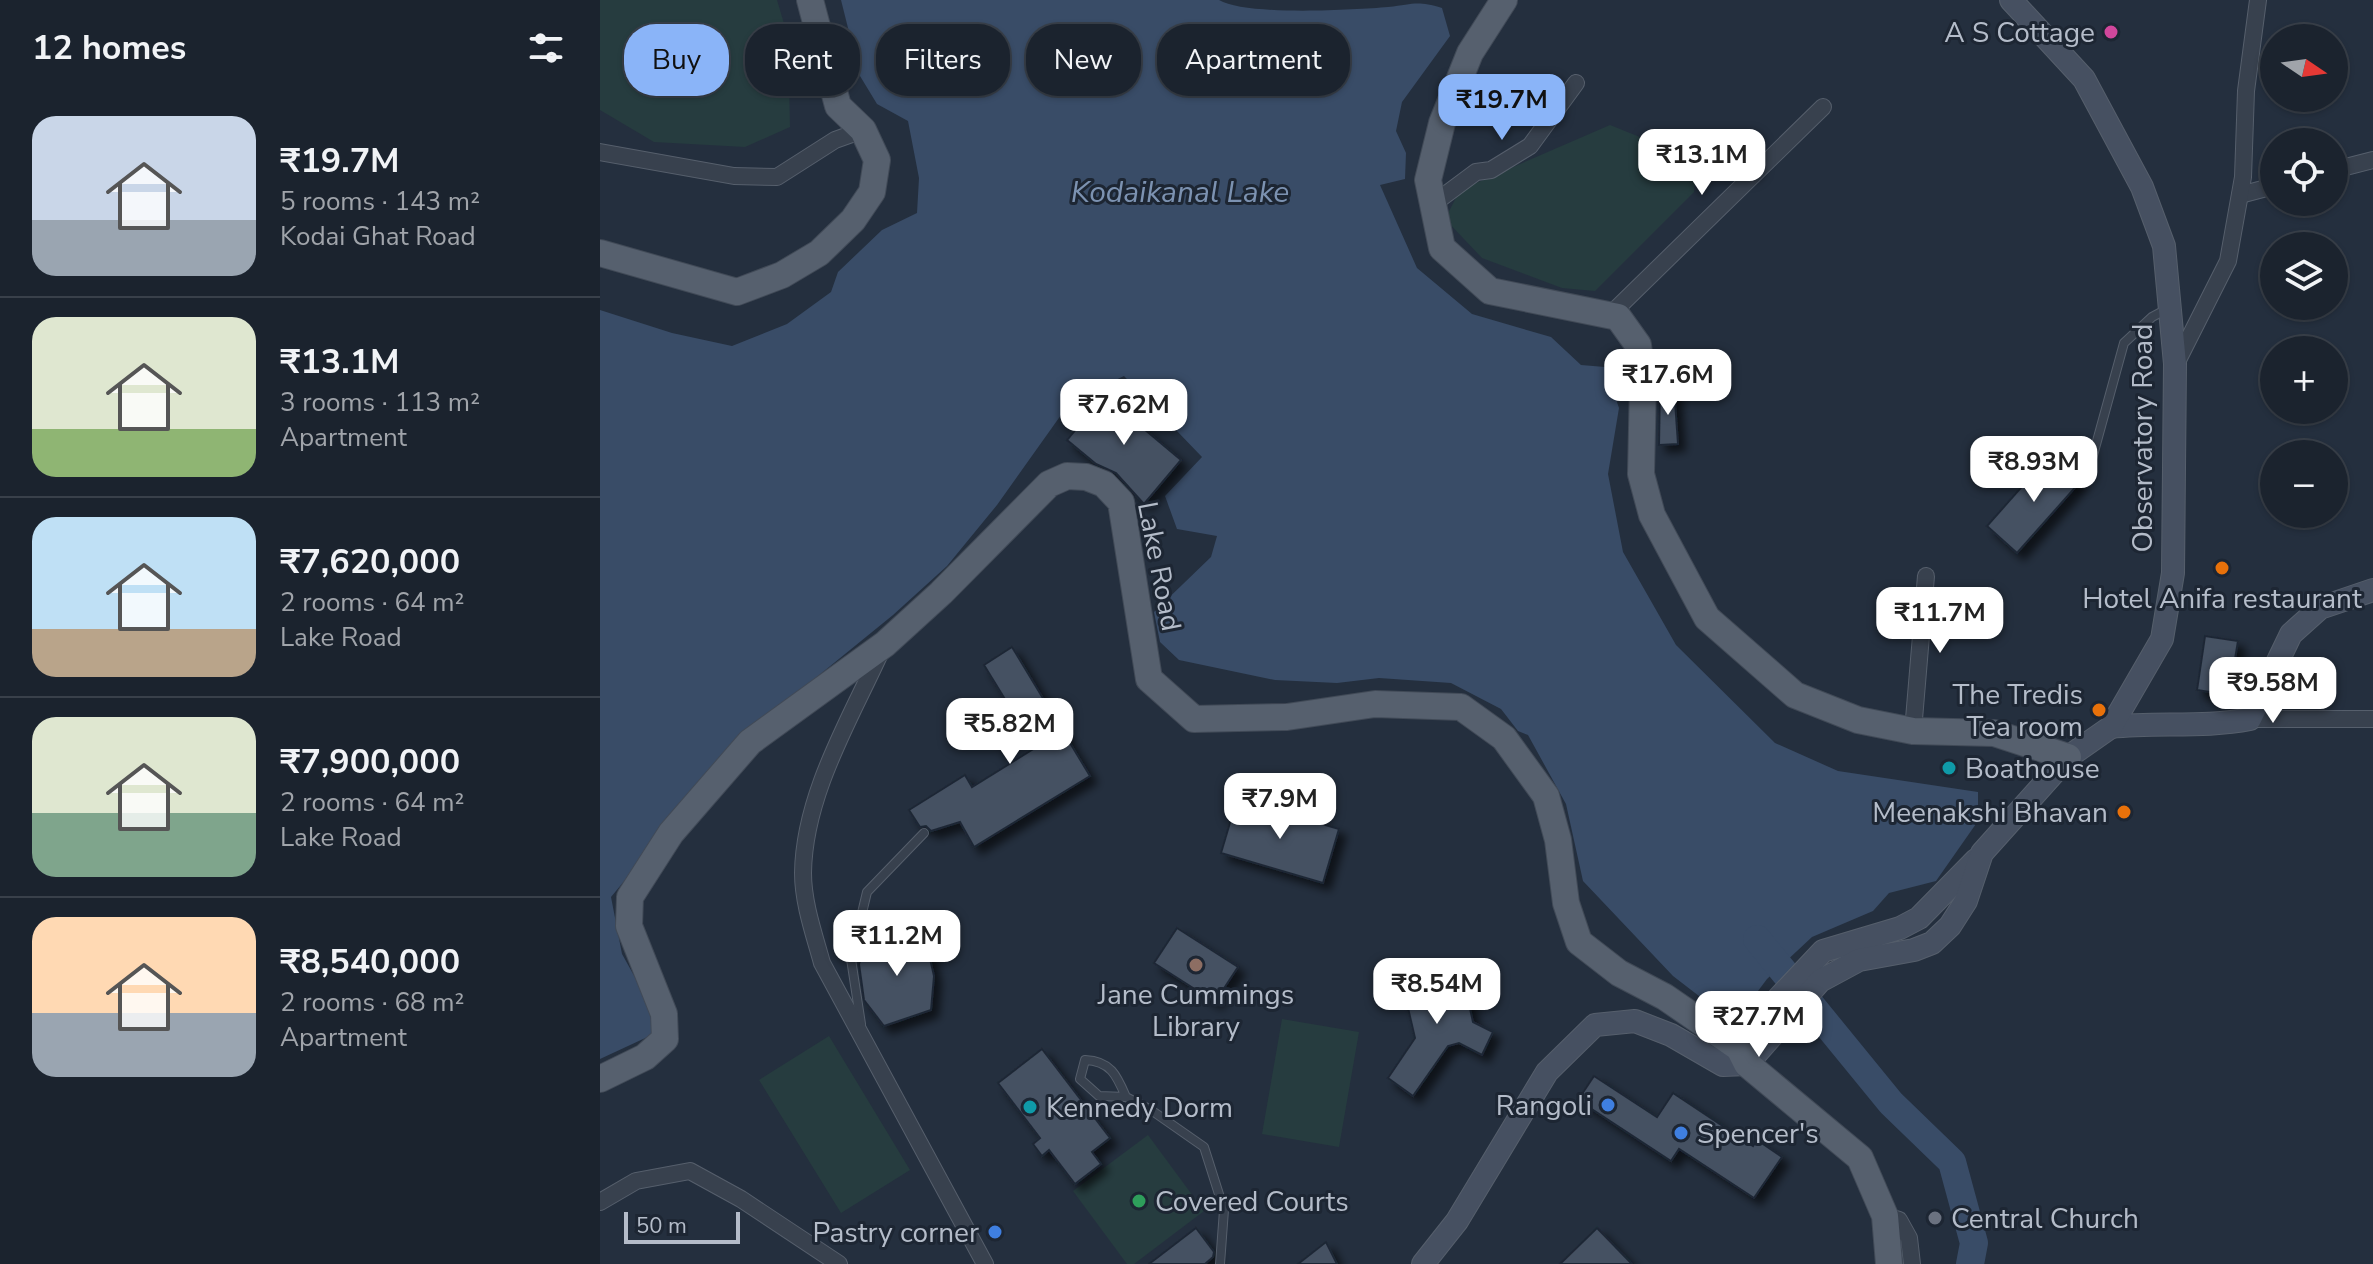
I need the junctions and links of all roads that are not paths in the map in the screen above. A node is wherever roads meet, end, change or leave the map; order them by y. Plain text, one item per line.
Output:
1 (1504, 0) edge
2 (2258, 0) edge
3 (2014, 1) edge
4 (810, 3) edge
5 (1576, 83) dead end
6 (1823, 107) dead end
7 (863, 130) junction
8 (600, 152) edge
9 (2373, 160) edge
10 (2348, 166) edge
11 (2260, 190) edge
12 (2240, 195) junction
13 (1433, 204) junction
14 (600, 253) edge
15 (2171, 306) junction
16 (1610, 315) junction
17 (2175, 364) junction
18 (2089, 470) dead end
19 (1926, 576) dead end
20 (2373, 590) edge
21 (885, 644) junction
22 (2250, 719) junction
23 (2373, 719) edge
24 (2111, 727) junction
25 (1913, 731) junction
26 (2068, 757) junction
27 (924, 833) dead end
28 (864, 1040) junction
29 (1736, 1059) junction
30 (600, 1079) edge
31 (1126, 1097) junction
32 (600, 1202) edge
33 (1885, 1216) junction
34 (839, 1264) edge
35 (985, 1264) edge
36 (1220, 1264) edge
37 (1423, 1264) edge
38 (1889, 1264) edge
39 (1912, 1264) edge

1 - 13 main road
2 - 12 street
3 - 15 main road, Observatory Road
4 - 7 main road
5 - 13 street
6 - 16 street
7 - 8 street
7 - 14 main road
9 - 10 street
11 - 12 street
12 - 17 street
13 - 16 main road
15 - 17 main road, Observatory Road
15 - 18 lane
16 - 25 main road
17 - 24 main road, Observatory Road
19 - 25 street
20 - 22 main road
21 - 28 street
21 - 29 main road, Lake Road
21 - 30 main road, Lake Road
22 - 23 street
22 - 24 main road
24 - 26 main road, Observatory Road
25 - 26 main road
26 - 29 main road, Observatory Road
27 - 28 lane
28 - 35 street
29 - 33 main road, Lake Road
29 - 37 main road
31 - 31 lane
31 - 36 lane
32 - 34 street
33 - 38 main road, Lake Road
33 - 39 street

